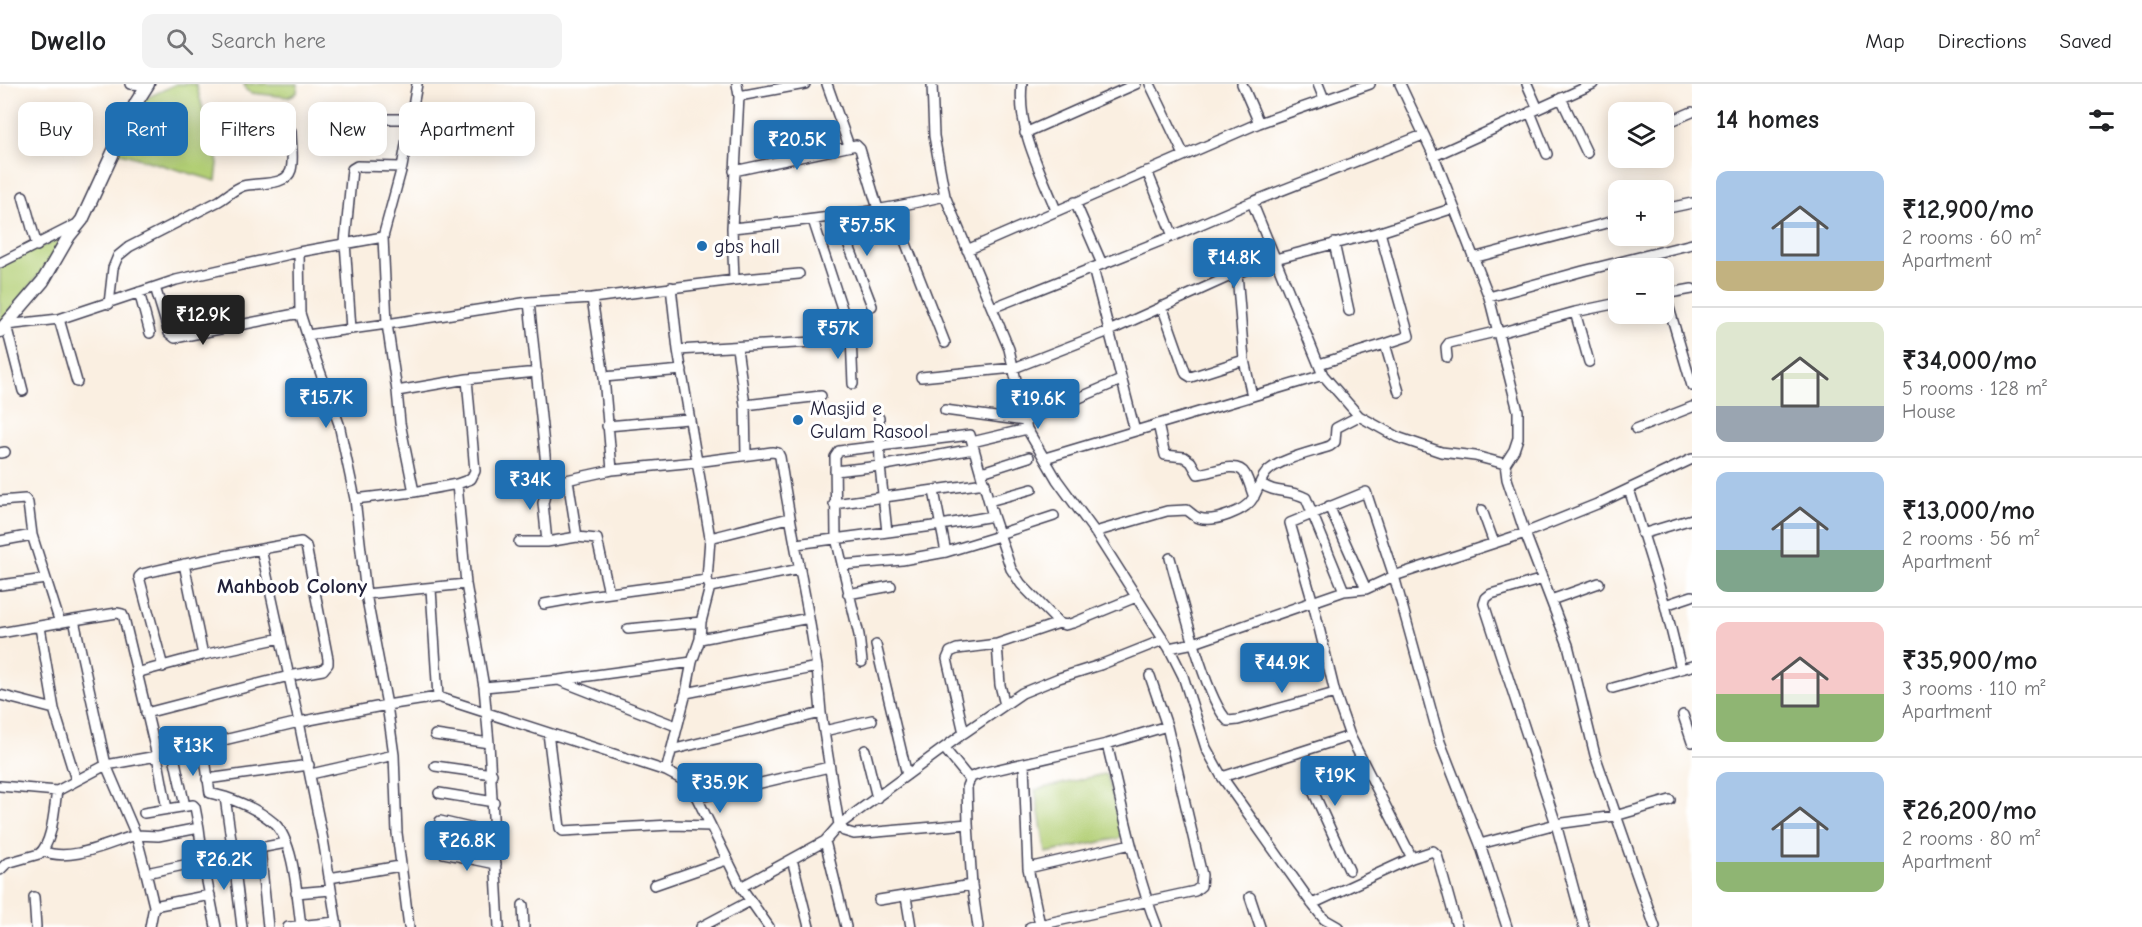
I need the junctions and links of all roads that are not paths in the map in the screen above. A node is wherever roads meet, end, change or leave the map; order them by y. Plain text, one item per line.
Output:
1 (130, 84) edge
2 (417, 84) edge
3 (737, 84) edge
4 (805, 84) edge
5 (827, 84) edge
6 (932, 84) edge
7 (1022, 84) edge
8 (1136, 84) edge
9 (1150, 84) edge
10 (1242, 84) edge
11 (1318, 84) edge
12 (1370, 84) edge
13 (1400, 84) edge
14 (1527, 84) edge
15 (1593, 84) edge
16 (147, 85) edge
17 (739, 96) junction
18 (1324, 99) junction
19 (1562, 99) junction
20 (414, 102) edge
21 (1534, 111) junction
22 (1692, 112) edge
23 (1674, 120) edge
24 (1259, 123) junction
25 (1025, 133) junction
26 (1423, 135) junction
27 (849, 146) junction
28 (1587, 153) dead end
29 (1184, 154) junction
30 (1547, 154) dead end
31 (292, 156) edge
32 (404, 156) edge
33 (1434, 156) junction
34 (402, 167) junction
35 (734, 171) junction
36 (1146, 171) junction
37 (23, 196) dead end
38 (945, 196) junction
39 (1075, 202) junction
40 (1252, 202) junction
41 (1692, 202) edge
42 (1674, 206) edge
43 (892, 208) junction
44 (1454, 208) junction
45 (878, 209) junction
46 (1056, 210) junction
47 (838, 217) junction
48 (813, 220) junction
49 (1608, 223) edge
50 (78, 224) junction
51 (732, 228) junction
52 (1380, 232) junction
53 (1173, 236) junction
54 (383, 237) junction
55 (345, 242) junction
56 (1334, 243) junction
57 (1692, 244) edge
58 (37, 246) junction
59 (967, 250) junction
60 (299, 252) junction
61 (1473, 258) junction
62 (1275, 259) junction
63 (0, 263) edge
64 (1097, 266) junction
65 (1237, 273) junction
66 (799, 274) dead end
67 (734, 280) junction
68 (155, 287) junction
69 (671, 287) junction
70 (1692, 289) edge
71 (139, 292) junction
72 (1674, 292) edge
73 (1489, 297) junction
74 (592, 298) junction
75 (530, 302) junction
76 (109, 304) junction
77 (1608, 305) edge
78 (872, 306) dead end
79 (1162, 306) junction
80 (992, 308) junction
81 (1349, 311) dead end
82 (1575, 312) junction
83 (300, 313) junction
84 (59, 319) junction
85 (387, 324) junction
86 (1673, 324) edge
87 (3, 328) edge
88 (351, 329) junction
89 (1109, 331) junction
90 (1499, 332) junction
91 (150, 333) dead end
92 (307, 335) junction
93 (813, 342) dead end
94 (945, 343) dead end
95 (1385, 344) junction
96 (737, 348) junction
97 (678, 350) junction
98 (1447, 357) dead end
99 (1244, 360) junction
100 (1589, 362) dead end
101 (1318, 364) junction
102 (1014, 368) junction
103 (682, 370) junction
104 (537, 372) junction
105 (1323, 375) junction
106 (604, 377) junction
107 (921, 377) dead end
108 (467, 379) junction
109 (1121, 380) junction
110 (77, 382) dead end
111 (852, 384) dead end
112 (1692, 386) edge
113 (23, 391) dead end
114 (398, 391) junction
115 (1399, 392) dead end
116 (821, 396) dead end
117 (1252, 396) junction
118 (745, 405) junction
119 (1692, 407) edge
120 (945, 410) dead end
121 (1359, 416) junction
122 (879, 418) dead end
123 (688, 419) junction
124 (1158, 424) junction
125 (1026, 425) junction
126 (607, 426) junction
127 (1636, 429) dead end
128 (1135, 431) junction
129 (973, 446) junction
130 (880, 447) junction
131 (746, 455) junction
132 (1029, 457) dead end
133 (1045, 458) junction
134 (1692, 459) edge
135 (696, 462) junction
136 (1505, 464) junction
137 (880, 466) junction
138 (612, 470) junction
139 (836, 471) junction
140 (981, 472) junction
141 (568, 480) junction
142 (985, 483) junction
143 (1260, 483) junction
144 (457, 484) junction
145 (548, 484) junction
146 (1032, 489) dead end
147 (1629, 489) junction
148 (934, 491) junction
149 (414, 492) junction
150 (1254, 497) junction
151 (883, 498) junction
152 (355, 499) junction
153 (0, 501) edge
154 (989, 501) junction
155 (834, 504) junction
156 (1329, 506) junction
157 (1482, 510) dead end
158 (1312, 515) junction
159 (993, 516) junction
160 (1054, 516) dead end
161 (789, 518) junction
162 (1692, 519) edge
163 (941, 525) junction
164 (887, 532) junction
165 (1095, 532) junction
166 (1525, 533) junction
167 (1642, 534) junction
168 (32, 535) junction
169 (999, 535) junction
170 (577, 537) junction
171 (710, 538) junction
172 (836, 538) junction
173 (0, 541) edge
174 (519, 542) dead end
175 (547, 542) junction
176 (1494, 543) junction
177 (796, 544) junction
178 (261, 549) junction
179 (946, 552) junction
180 (1170, 558) dead end
181 (184, 564) junction
182 (843, 566) junction
183 (800, 569) junction
184 (1394, 576) junction
185 (46, 579) junction
186 (1543, 579) junction
187 (466, 584) junction
188 (708, 584) junction
189 (1599, 584) dead end
190 (0, 585) edge
191 (891, 586) dead end
192 (431, 589) junction
193 (1366, 589) junction
194 (1344, 591) junction
195 (609, 593) junction
196 (366, 594) junction
197 (848, 594) junction
198 (1692, 596) edge
199 (1136, 597) junction
200 (1551, 600) junction
201 (1313, 603) junction
202 (544, 604) dead end
203 (1665, 605) junction
204 (809, 618) junction
205 (74, 620) junction
206 (701, 622) junction
207 (60, 623) junction
208 (1059, 623) junction
209 (40, 627) junction
210 (628, 628) dead end
211 (0, 633) edge
212 (281, 638) junction
213 (700, 639) junction
214 (1163, 640) junction
215 (1194, 643) junction
216 (998, 644) junction
217 (876, 645) dead end
218 (1169, 648) junction
219 (203, 656) junction
220 (692, 662) junction
221 (862, 662) dead end
222 (1692, 666) edge
223 (163, 667) junction
224 (817, 667) junction
225 (1681, 669) junction
226 (136, 674) junction
227 (289, 676) junction
228 (1150, 676) dead end
229 (559, 680) junction
230 (484, 687) junction
231 (1613, 688) dead end
232 (686, 693) junction
233 (1335, 693) junction
234 (0, 695) edge
235 (438, 697) junction
236 (387, 705) junction
237 (1005, 705) junction
238 (54, 708) junction
239 (485, 711) junction
240 (146, 713) junction
241 (821, 713) junction
242 (1683, 715) dead end
243 (872, 720) dead end
244 (299, 722) junction
245 (676, 726) junction
246 (1167, 726) junction
247 (824, 731) junction
248 (548, 733) junction
249 (964, 733) junction
250 (435, 735) dead end
251 (1350, 736) junction
252 (1692, 742) edge
253 (489, 743) junction
254 (1107, 744) junction
255 (203, 745) junction
256 (944, 748) junction
257 (671, 750) junction
258 (865, 750) dead end
259 (173, 752) junction
260 (394, 755) junction
261 (157, 756) junction
262 (1362, 762) junction
263 (1024, 764) junction
264 (106, 765) junction
265 (435, 766) dead end
266 (829, 767) junction
267 (310, 770) junction
268 (666, 771) junction
269 (492, 774) junction
270 (907, 775) junction
271 (1222, 777) junction
272 (207, 779) junction
273 (76, 780) junction
274 (970, 780) junction
275 (0, 786) edge
276 (57, 790) junction
277 (439, 793) dead end
278 (225, 797) junction
279 (697, 798) junction
280 (876, 798) junction
281 (1670, 800) dead end
282 (494, 802) junction
283 (185, 806) junction
284 (167, 809) junction
285 (144, 813) dead end
286 (1615, 816) junction
287 (440, 821) dead end
288 (968, 824) junction
289 (1556, 824) junction
290 (839, 825) junction
291 (711, 826) junction
292 (200, 828) junction
293 (495, 834) junction
294 (136, 835) junction
295 (825, 840) junction
296 (286, 843) junction
297 (1131, 844) junction
298 (1480, 844) junction
299 (260, 848) junction
300 (43, 851) junction
301 (233, 853) junction
302 (443, 853) dead end
303 (1412, 858) junction
304 (792, 859) junction
305 (726, 860) junction
306 (203, 861) junction
307 (496, 864) junction
308 (400, 866) junction
309 (1028, 868) junction
310 (0, 870) edge
311 (1349, 870) dead end
312 (146, 873) junction
313 (329, 878) junction
314 (654, 885) dead end
315 (972, 885) junction
316 (741, 887) junction
317 (331, 890) junction
318 (297, 893) junction
319 (210, 895) junction
320 (34, 897) dead end
321 (906, 897) junction
322 (1250, 897) dead end
323 (879, 900) dead end
324 (750, 901) junction
325 (1147, 902) junction
326 (1312, 904) junction
327 (523, 905) dead end
328 (154, 906) junction
329 (1074, 922) edge
330 (336, 924) edge
331 (301, 926) edge
332 (1035, 926) edge
333 (36, 927) edge
334 (150, 927) edge
335 (216, 927) edge
336 (242, 927) edge
337 (268, 927) edge
338 (288, 927) edge
339 (409, 927) edge
340 (499, 927) edge
341 (524, 927) edge
342 (701, 927) edge
343 (769, 927) edge
344 (809, 927) edge
345 (846, 927) edge
346 (911, 927) edge
347 (978, 927) edge
348 (1157, 927) edge
349 (1260, 927) edge
350 (1338, 927) edge
351 (1458, 927) edge
352 (1507, 927) edge
353 (1584, 927) edge
354 (1655, 927) edge

1 - 16 street
2 - 20 street
3 - 17 street
4 - 17 street
5 - 27 street
6 - 38 street
7 - 25 street
8 - 25 street
9 - 29 street
10 - 24 street
11 - 18 street
12 - 18 street
13 - 26 street
14 - 21 street
15 - 19 street
16 - 50 street
17 - 35 street
18 - 24 street
19 - 21 street
19 - 28 street
21 - 30 street
21 - 33 street
22 - 23 street
24 - 29 street
25 - 46 street
26 - 33 street
26 - 40 street
27 - 35 street
27 - 45 street
29 - 36 street
31 - 76 street
32 - 34 street
33 - 44 street
34 - 54 street
34 - 55 street
35 - 51 street
36 - 39 street
36 - 53 street
37 - 58 street
38 - 43 street
38 - 59 street
39 - 46 street
39 - 64 street
40 - 53 street
40 - 62 street
41 - 42 street
43 - 45 street
43 - 94 street
44 - 52 street
44 - 61 street
45 - 47 street
46 - 59 street
47 - 48 street
47 - 78 street
48 - 51 street
48 - 111 street
49 - 61 street
50 - 58 street
50 - 87 street
51 - 67 street
52 - 56 street
52 - 95 street
53 - 64 street
54 - 55 street
54 - 85 street
55 - 60 street
55 - 88 street
56 - 62 street
56 - 81 street
57 - 73 street
58 - 63 street
59 - 80 street
60 - 68 street
60 - 83 street
61 - 73 street
62 - 65 street
62 - 101 street
64 - 80 street
64 - 89 street
65 - 79 street
65 - 99 street
66 - 67 street
67 - 69 street
68 - 71 street
68 - 83 street
69 - 74 street
69 - 97 street
70 - 72 street
71 - 76 street
71 - 91 street
73 - 90 street
74 - 75 street
74 - 106 street
75 - 85 street
75 - 104 street
76 - 84 street
77 - 82 street
79 - 89 street
79 - 99 street
80 - 102 street
82 - 90 street
82 - 100 street
83 - 92 street
84 - 87 street
84 - 110 street
85 - 88 street
85 - 114 street
86 - 112 street
87 - 113 street
88 - 92 street
89 - 102 street
89 - 109 street
90 - 98 street
90 - 136 street
92 - 152 street
93 - 96 street
95 - 101 street
95 - 115 street
96 - 97 street
96 - 118 street
97 - 103 street
99 - 117 street
101 - 105 street
102 - 107 street
102 - 125 street
103 - 106 street
103 - 123 street
104 - 108 street
104 - 145 street
105 - 117 street
105 - 121 street
106 - 126 street
108 - 114 street
108 - 144 street
109 - 125 street
109 - 128 street
114 - 149 street
116 - 118 street
117 - 124 street
118 - 131 street
119 - 127 street
120 - 125 street
121 - 136 street
121 - 143 street
122 - 130 street
123 - 126 street
123 - 135 street
124 - 128 street
124 - 150 street
125 - 129 street
125 - 133 street
126 - 138 street
128 - 133 street
129 - 130 street
129 - 137 street
129 - 140 street
130 - 137 street
130 - 139 street
131 - 135 street
131 - 161 street
132 - 140 street
133 - 165 street
134 - 147 street
135 - 138 street
135 - 171 street
136 - 166 street
137 - 139 street
137 - 151 street
138 - 141 street
139 - 155 street
140 - 142 street
141 - 145 street
141 - 170 street
142 - 148 street
142 - 154 street
143 - 150 street
143 - 158 street
144 - 149 street
144 - 187 street
145 - 175 street
146 - 154 street
147 - 166 street
147 - 167 street
148 - 151 street
148 - 163 street
149 - 152 street
150 - 165 street
151 - 155 street
151 - 164 street
152 - 196 street
153 - 168 street
154 - 159 street
155 - 172 street
156 - 158 street
156 - 184 street
156 - 193 street
157 - 176 street
158 - 194 street
158 - 201 street
159 - 163 street
159 - 169 street
160 - 169 street
161 - 171 street
161 - 177 street
162 - 167 street
163 - 164 street
163 - 179 street
164 - 172 street
165 - 199 street
166 - 176 street
166 - 186 street
167 - 203 street
168 - 173 street
168 - 185 street
169 - 179 street
169 - 208 street
170 - 175 street
170 - 195 street
171 - 188 street
172 - 177 street
172 - 182 street
174 - 175 street
176 - 184 street
177 - 183 street
178 - 181 street
178 - 212 street
178 - 227 street
179 - 182 street
180 - 215 street
181 - 219 street
181 - 223 street
182 - 197 street
183 - 188 street
183 - 204 street
184 - 193 street
184 - 298 street
185 - 190 street
185 - 207 street
186 - 200 street
186 - 289 street
187 - 192 street
187 - 230 street
188 - 195 street
188 - 206 street
189 - 200 street
191 - 197 street
192 - 196 street
192 - 235 street
193 - 194 street
194 - 201 street
195 - 202 street
196 - 236 street
197 - 221 street
198 - 203 street
199 - 208 street
199 - 214 street
200 - 286 street
201 - 215 street
201 - 233 street
203 - 225 street
204 - 213 street
204 - 224 street
205 - 207 street
205 - 226 street
205 - 264 street
206 - 210 street
206 - 213 street
207 - 209 street
208 - 216 street
209 - 211 street
209 - 238 street
212 - 219 street
212 - 227 street
213 - 220 street
214 - 218 street
214 - 237 street
215 - 218 street
215 - 233 street
216 - 237 street
216 - 249 street
217 - 270 street
218 - 271 street
219 - 223 street
220 - 229 street
220 - 232 street
222 - 225 street
223 - 226 street
224 - 232 street
224 - 241 street
225 - 231 street
226 - 240 street
227 - 240 street
227 - 244 street
228 - 246 street
229 - 230 street
229 - 245 street
230 - 239 street
232 - 245 street
233 - 251 street
234 - 238 street
235 - 236 street
235 - 239 street
236 - 244 street
236 - 260 street
237 - 249 street
238 - 273 street
239 - 248 street
239 - 253 street
240 - 261 street
241 - 247 street
241 - 257 street
242 - 252 street
243 - 247 street
244 - 255 street
244 - 267 street
245 - 257 street
246 - 254 street
246 - 325 street
247 - 266 street
248 - 268 street
248 - 291 street
249 - 256 street
250 - 253 street
251 - 262 street
251 - 271 street
253 - 269 street
254 - 263 street
254 - 297 street
255 - 259 street
255 - 272 street
256 - 270 street
256 - 274 street
257 - 268 street
258 - 280 street
259 - 261 street
259 - 283 street
260 - 267 street
260 - 308 street
261 - 264 street
261 - 284 street
262 - 303 street
262 - 311 street
263 - 274 street
263 - 309 street
264 - 273 street
264 - 294 street
265 - 269 street
266 - 279 street
266 - 290 street
267 - 272 street
267 - 313 street
268 - 279 street
269 - 282 street
270 - 280 street
271 - 326 street
272 - 278 street
273 - 276 street
274 - 288 street
275 - 276 street
276 - 300 street
277 - 282 street
278 - 296 street
278 - 301 street
279 - 291 street
280 - 290 street
281 - 286 street
282 - 293 street
283 - 284 street
283 - 292 street
284 - 285 street
286 - 289 street
286 - 354 street
287 - 293 street
288 - 290 street
288 - 315 street
289 - 298 street
289 - 353 street
290 - 295 street
291 - 305 street
292 - 294 street
292 - 306 street
293 - 307 street
294 - 300 street
294 - 312 street
295 - 304 street
295 - 345 street
296 - 299 street
296 - 318 street
297 - 309 street
297 - 325 street
298 - 352 street
299 - 301 street
299 - 337 street
300 - 310 street
301 - 306 street
301 - 336 street
302 - 307 street
303 - 326 street
303 - 351 street
304 - 316 street
304 - 344 street
305 - 314 street
305 - 316 street
306 - 312 street
306 - 319 street
307 - 340 street
308 - 313 street
308 - 339 street
309 - 332 street
312 - 328 street
313 - 317 street
315 - 321 street
315 - 347 street
316 - 324 street
317 - 318 street
317 - 330 street
318 - 331 street
319 - 328 street
319 - 335 street
320 - 333 street
321 - 323 street
321 - 346 street
322 - 349 street
324 - 342 street
324 - 343 street
325 - 329 street
325 - 348 street
326 - 350 street
327 - 341 street
328 - 334 street
329 - 332 street
330 - 331 street
331 - 338 street

